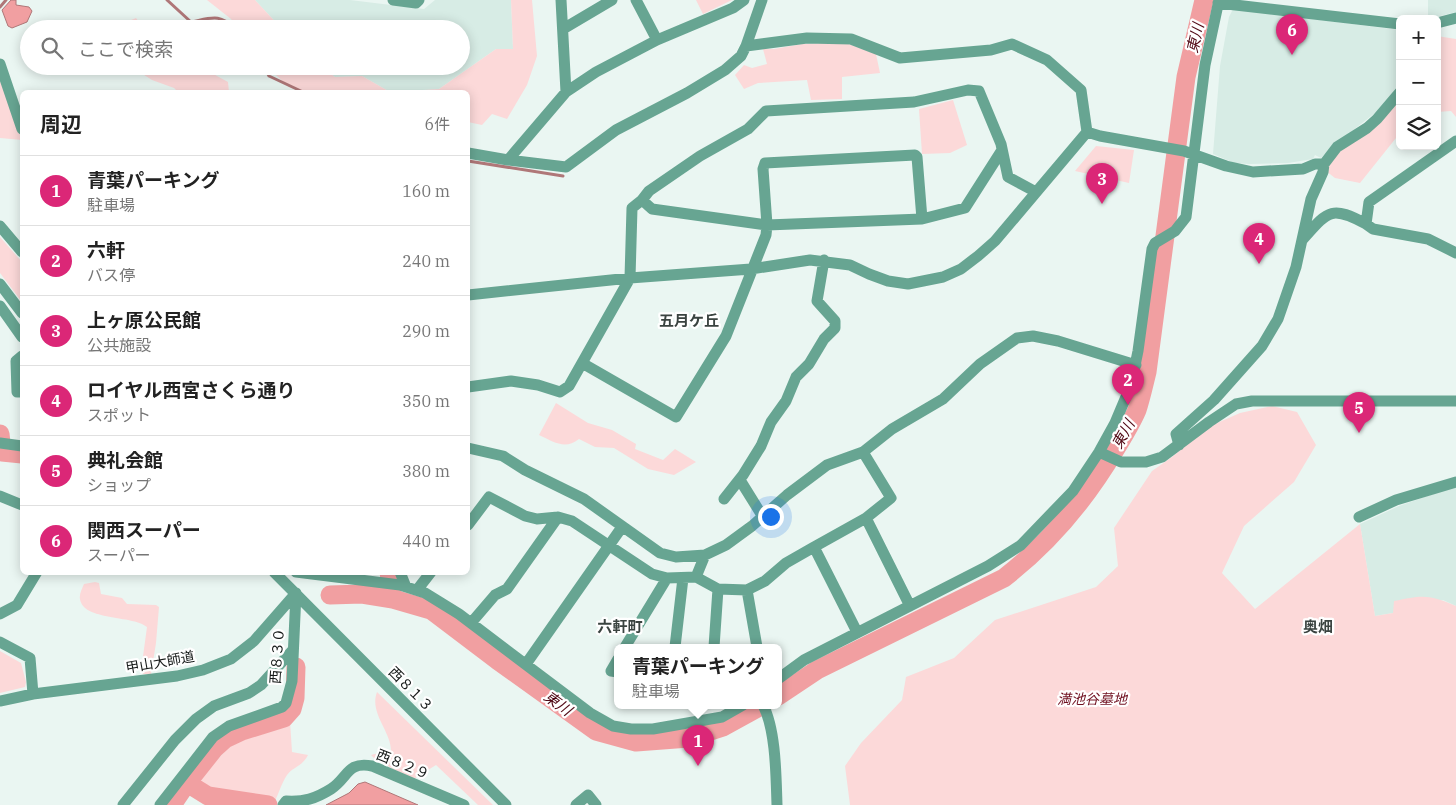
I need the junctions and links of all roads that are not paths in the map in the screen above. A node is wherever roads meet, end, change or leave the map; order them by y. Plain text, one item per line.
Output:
1 (393, 0) edge
2 (419, 0) edge
3 (561, 0) edge
4 (612, 0) edge
5 (636, 0) edge
6 (744, 0) edge
7 (762, 0) edge
8 (1218, 1) edge
9 (1456, 18) edge
10 (1441, 22) edge
11 (1396, 23) edge
12 (563, 29) junction
13 (657, 40) junction
14 (746, 46) junction
15 (0, 64) edge
16 (566, 92) junction
17 (1396, 96) edge
18 (20, 123) edge
19 (1086, 132) junction
20 (1456, 141) edge
21 (1002, 150) junction
22 (470, 153) edge
23 (1189, 153) junction
24 (508, 160) junction
25 (1324, 164) junction
26 (1036, 192) junction
27 (642, 200) junction
28 (922, 220) junction
29 (1366, 224) junction
30 (767, 225) junction
31 (0, 226) edge
32 (1302, 241) junction
33 (20, 248) edge
34 (1456, 253) edge
35 (824, 260) junction
36 (752, 269) junction
37 (630, 278) junction
38 (0, 284) edge
39 (470, 295) edge
40 (0, 306) edge
41 (20, 311) edge
42 (20, 334) edge
43 (20, 358) edge
44 (582, 363) junction
45 (1136, 365) junction
46 (470, 387) edge
47 (20, 392) edge
48 (1456, 402) edge
49 (2, 444) edge
50 (1178, 445) junction
51 (20, 446) edge
52 (470, 448) edge
53 (863, 452) junction
54 (1107, 457) junction
55 (740, 480) junction
56 (1456, 482) edge
57 (0, 496) edge
58 (724, 499) dead end
59 (20, 503) edge
60 (558, 517) junction
61 (763, 517) junction
62 (1359, 517) dead end
63 (866, 518) junction
64 (470, 522) edge
65 (622, 527) junction
66 (609, 545) junction
67 (814, 547) junction
68 (705, 555) junction
69 (35, 575) edge
70 (277, 575) edge
71 (318, 575) edge
72 (400, 575) edge
73 (425, 575) edge
74 (696, 577) junction
75 (667, 578) junction
76 (684, 578) junction
77 (401, 586) junction
78 (718, 589) junction
79 (747, 590) junction
80 (296, 593) junction
81 (910, 606) junction
82 (0, 614) edge
83 (471, 623) junction
84 (857, 632) junction
85 (0, 642) edge
86 (627, 644) edge
87 (675, 644) edge
88 (714, 644) edge
89 (756, 644) edge
90 (292, 651) junction
91 (526, 664) junction
92 (782, 677) edge
93 (33, 694) junction
94 (0, 701) edge
95 (721, 709) edge
96 (736, 709) edge
97 (764, 709) edge
98 (722, 717) junction
99 (123, 805) edge
100 (160, 805) edge
101 (283, 805) edge
102 (464, 805) edge
103 (506, 805) edge
104 (576, 805) edge
105 (596, 805) edge
106 (777, 805) edge

1 - 2 street
3 - 12 street
4 - 12 street
5 - 13 street
6 - 13 street
7 - 14 street
8 - 11 street
8 - 23 street
9 - 10 street
12 - 16 street
13 - 16 street
14 - 19 street
14 - 24 street
15 - 18 street
16 - 24 street
17 - 25 street
19 - 23 street
19 - 26 street
20 - 29 street
21 - 26 street
21 - 27 street
21 - 28 street
22 - 24 street
23 - 25 street
23 - 45 street
25 - 32 street
26 - 35 street
27 - 30 street
27 - 37 street
28 - 30 street
28 - 30 street
29 - 32 street
29 - 34 street
30 - 36 street
31 - 33 street
32 - 50 street
35 - 36 street
35 - 55 street
36 - 37 street
36 - 44 street
37 - 39 street
37 - 44 street
38 - 41 street
40 - 42 street
43 - 47 street
44 - 46 street
45 - 53 street
45 - 54 street
48 - 50 street
49 - 51 street
50 - 54 street
52 - 65 street
53 - 61 street
53 - 63 street
54 - 81 street
55 - 58 street
55 - 61 street
56 - 62 street
57 - 59 street
60 - 64 street
60 - 66 street
60 - 83 street
61 - 68 street
63 - 67 street
63 - 81 street
65 - 66 street
65 - 68 street
66 - 75 street
66 - 91 street
67 - 79 street
67 - 84 street
68 - 74 street
69 - 82 street
70 - 80 street, 西８１３
71 - 77 street
72 - 77 street
73 - 77 street
74 - 76 street
74 - 78 street
75 - 76 street
75 - 86 street
76 - 87 street
77 - 83 street
78 - 79 street
78 - 88 street
79 - 89 street
80 - 90 street, 西８３０
80 - 93 street, 甲山大師道
80 - 103 street, 西８１３
81 - 84 street
83 - 91 street
84 - 92 street
85 - 93 street
90 - 99 street
90 - 100 street, 西８３０
91 - 98 street
93 - 94 street, 甲山大師道
95 - 98 street
96 - 98 street
97 - 106 street
101 - 102 street, 西８２９
104 - 105 street

